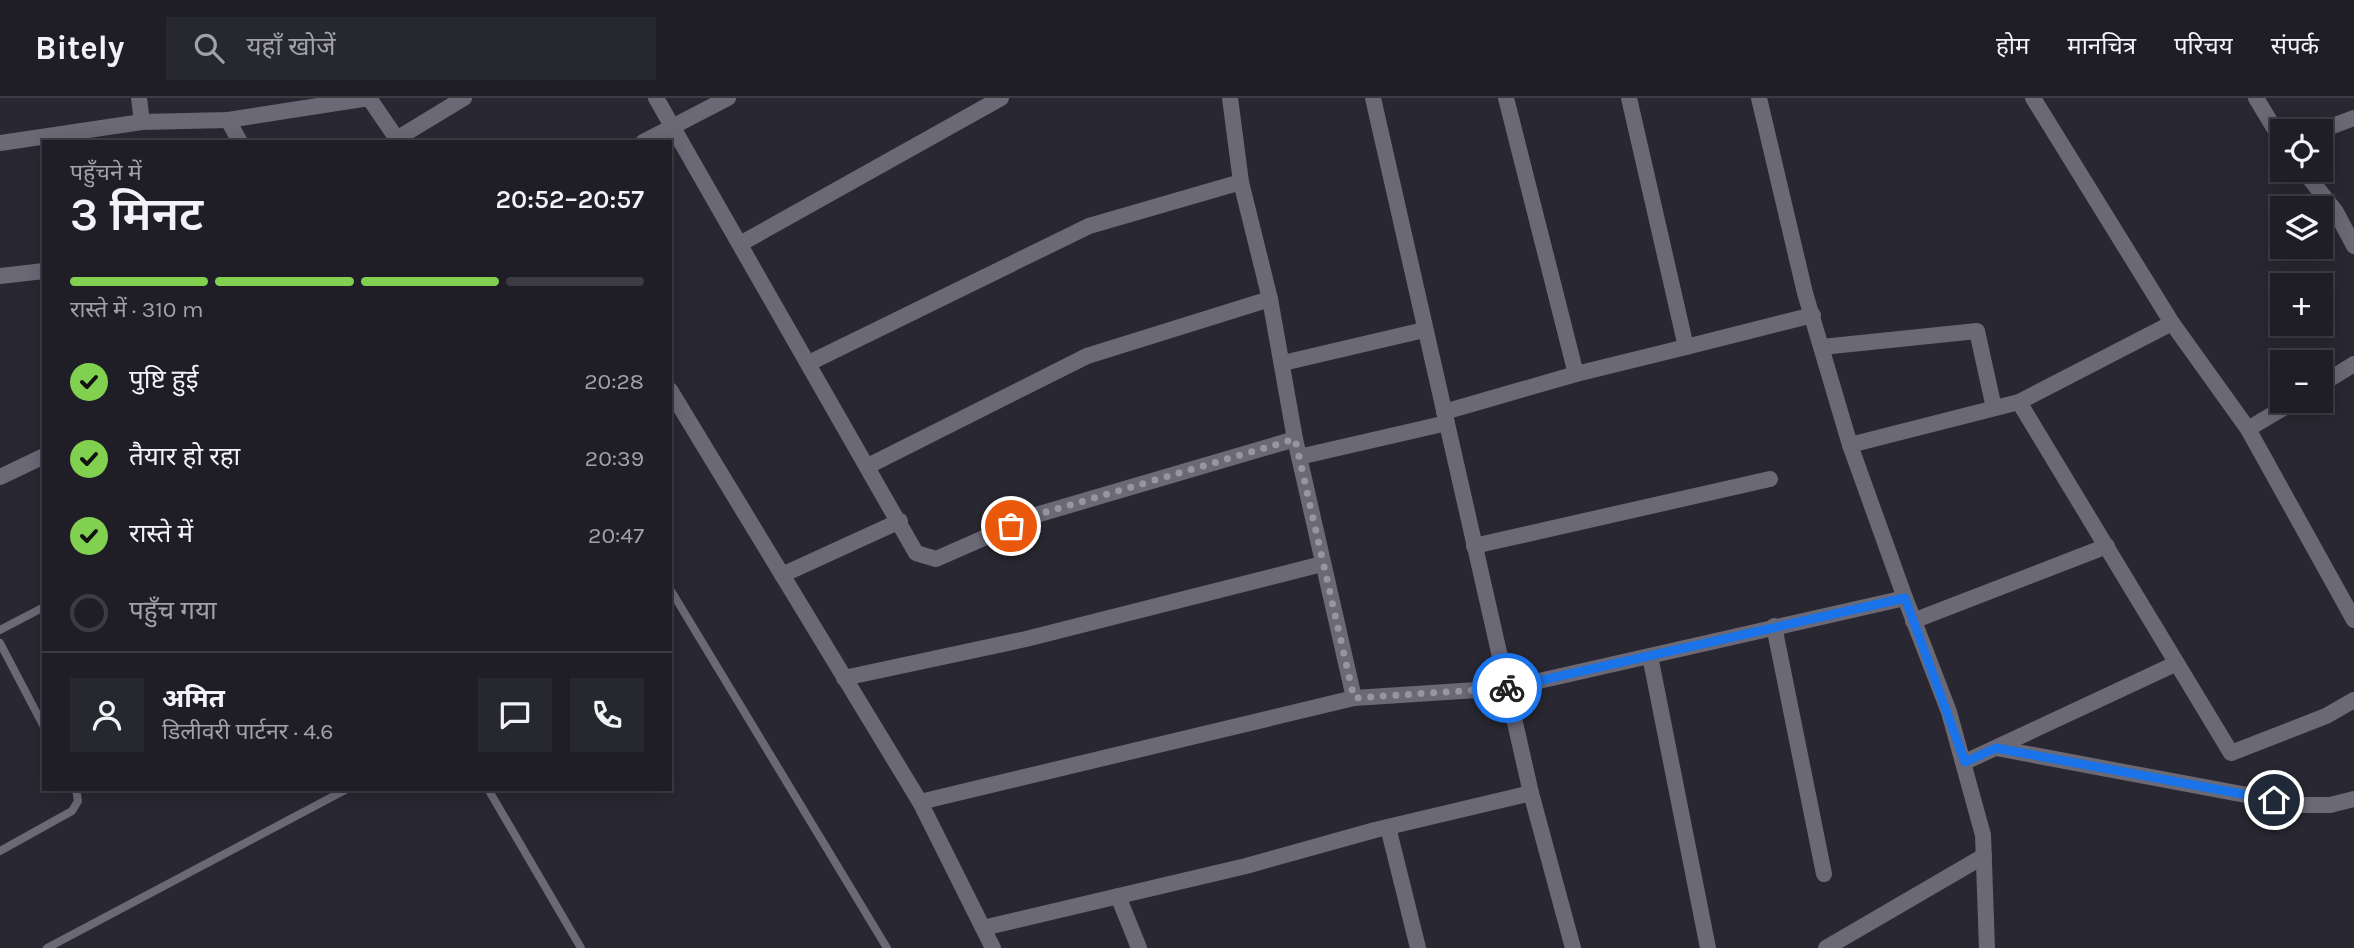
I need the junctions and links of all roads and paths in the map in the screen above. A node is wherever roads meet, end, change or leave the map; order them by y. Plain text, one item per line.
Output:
1 (139, 98) edge
2 (464, 98) edge
3 (656, 98) edge
4 (728, 98) edge
5 (1002, 98) edge
6 (1230, 98) edge
7 (1373, 98) edge
8 (1506, 98) edge
9 (1629, 98) edge
10 (1759, 98) edge
11 (2033, 98) edge
12 (2256, 98) edge
13 (2354, 118) edge
14 (228, 120) junction
15 (2270, 121) edge
16 (142, 122) junction
17 (672, 126) junction
18 (2333, 126) edge
19 (112, 135) edge
20 (239, 140) edge
21 (399, 140) edge
22 (647, 140) edge
23 (0, 143) edge
24 (1241, 182) junction
25 (2313, 182) edge
26 (740, 244) junction
27 (2354, 246) edge
28 (42, 271) edge
29 (0, 276) edge
30 (1270, 299) junction
31 (1813, 315) junction
32 (2172, 323) junction
33 (1423, 330) junction
34 (1822, 346) junction
35 (1686, 347) junction
36 (809, 363) junction
37 (1283, 363) junction
38 (2354, 365) edge
39 (1576, 374) junction
40 (2333, 377) edge
41 (672, 393) edge
42 (2019, 402) junction
43 (1994, 408) junction
44 (2275, 413) edge
45 (1445, 417) junction
46 (2248, 429) junction
47 (1295, 439) junction
48 (1850, 445) junction
49 (42, 457) edge
50 (1299, 457) junction
51 (868, 466) junction
52 (0, 477) edge
53 (1770, 479) dead end
54 (900, 522) junction
55 (1474, 546) junction
56 (2107, 546) junction
57 (1322, 564) junction
58 (782, 575) junction
59 (672, 592) edge
60 (1905, 598) junction
61 (42, 608) edge
62 (2354, 620) edge
63 (1913, 621) junction
64 (1774, 626) junction
65 (0, 631) edge
66 (0, 643) edge
67 (1650, 656) junction
68 (2175, 664) junction
69 (844, 678) junction
70 (1508, 688) junction
71 (1354, 698) junction
72 (2354, 700) edge
73 (42, 723) edge
74 (1996, 748) junction
75 (1965, 762) junction
76 (76, 791) edge
77 (343, 791) edge
78 (489, 791) edge
79 (1531, 793) junction
80 (2354, 799) edge
81 (920, 802) junction
82 (1388, 827) junction
83 (0, 851) edge
84 (1984, 856) junction
85 (1824, 874) dead end
86 (1118, 896) junction
87 (983, 928) junction
88 (47, 948) edge
89 (581, 948) edge
90 (887, 948) edge
91 (993, 948) edge
92 (1139, 948) edge
93 (1418, 948) edge
94 (1573, 948) edge
95 (1708, 948) edge
96 (1826, 948) edge
97 (1987, 948) edge

1 - 16 street
2 - 21 street
3 - 17 street
4 - 17 street
5 - 26 street
6 - 24 street
7 - 33 street
8 - 39 street
9 - 35 street
10 - 31 street
11 - 32 street
12 - 15 street
13 - 18 street
14 - 16 street
14 - 20 street
14 - 21 street
16 - 19 street
17 - 22 street
17 - 26 street
19 - 23 street
24 - 30 street
24 - 36 street
25 - 27 street
26 - 36 street
28 - 29 street
30 - 37 street
30 - 51 street
31 - 34 street
31 - 35 street
32 - 42 street
32 - 46 street
33 - 37 street
33 - 45 street
34 - 43 street
34 - 48 street
35 - 39 street
36 - 51 street
37 - 47 street
38 - 40 street
39 - 45 street
41 - 58 street
42 - 43 street
42 - 56 street
43 - 48 street
44 - 46 street
45 - 50 street
45 - 55 street
46 - 62 street
47 - 50 street
47 - 54 street
48 - 60 street
49 - 52 street
50 - 57 street
51 - 54 street
53 - 55 street
54 - 58 street
55 - 70 street
56 - 63 street
56 - 68 street
57 - 69 street
57 - 71 street
58 - 69 street
59 - 90 lane
60 - 63 street
60 - 64 street
61 - 65 lane
63 - 75 street
64 - 67 street
64 - 85 street
66 - 73 lane
67 - 70 street
67 - 95 street
68 - 72 street
68 - 74 street
69 - 81 street
70 - 71 street
70 - 79 street
71 - 81 street
74 - 75 street
74 - 80 street
75 - 84 street
76 - 83 lane
77 - 88 lane
78 - 89 lane
79 - 82 street
79 - 94 street
81 - 87 street
82 - 86 street
82 - 93 street
84 - 96 street
84 - 97 street
86 - 87 street
86 - 92 street
87 - 91 street

